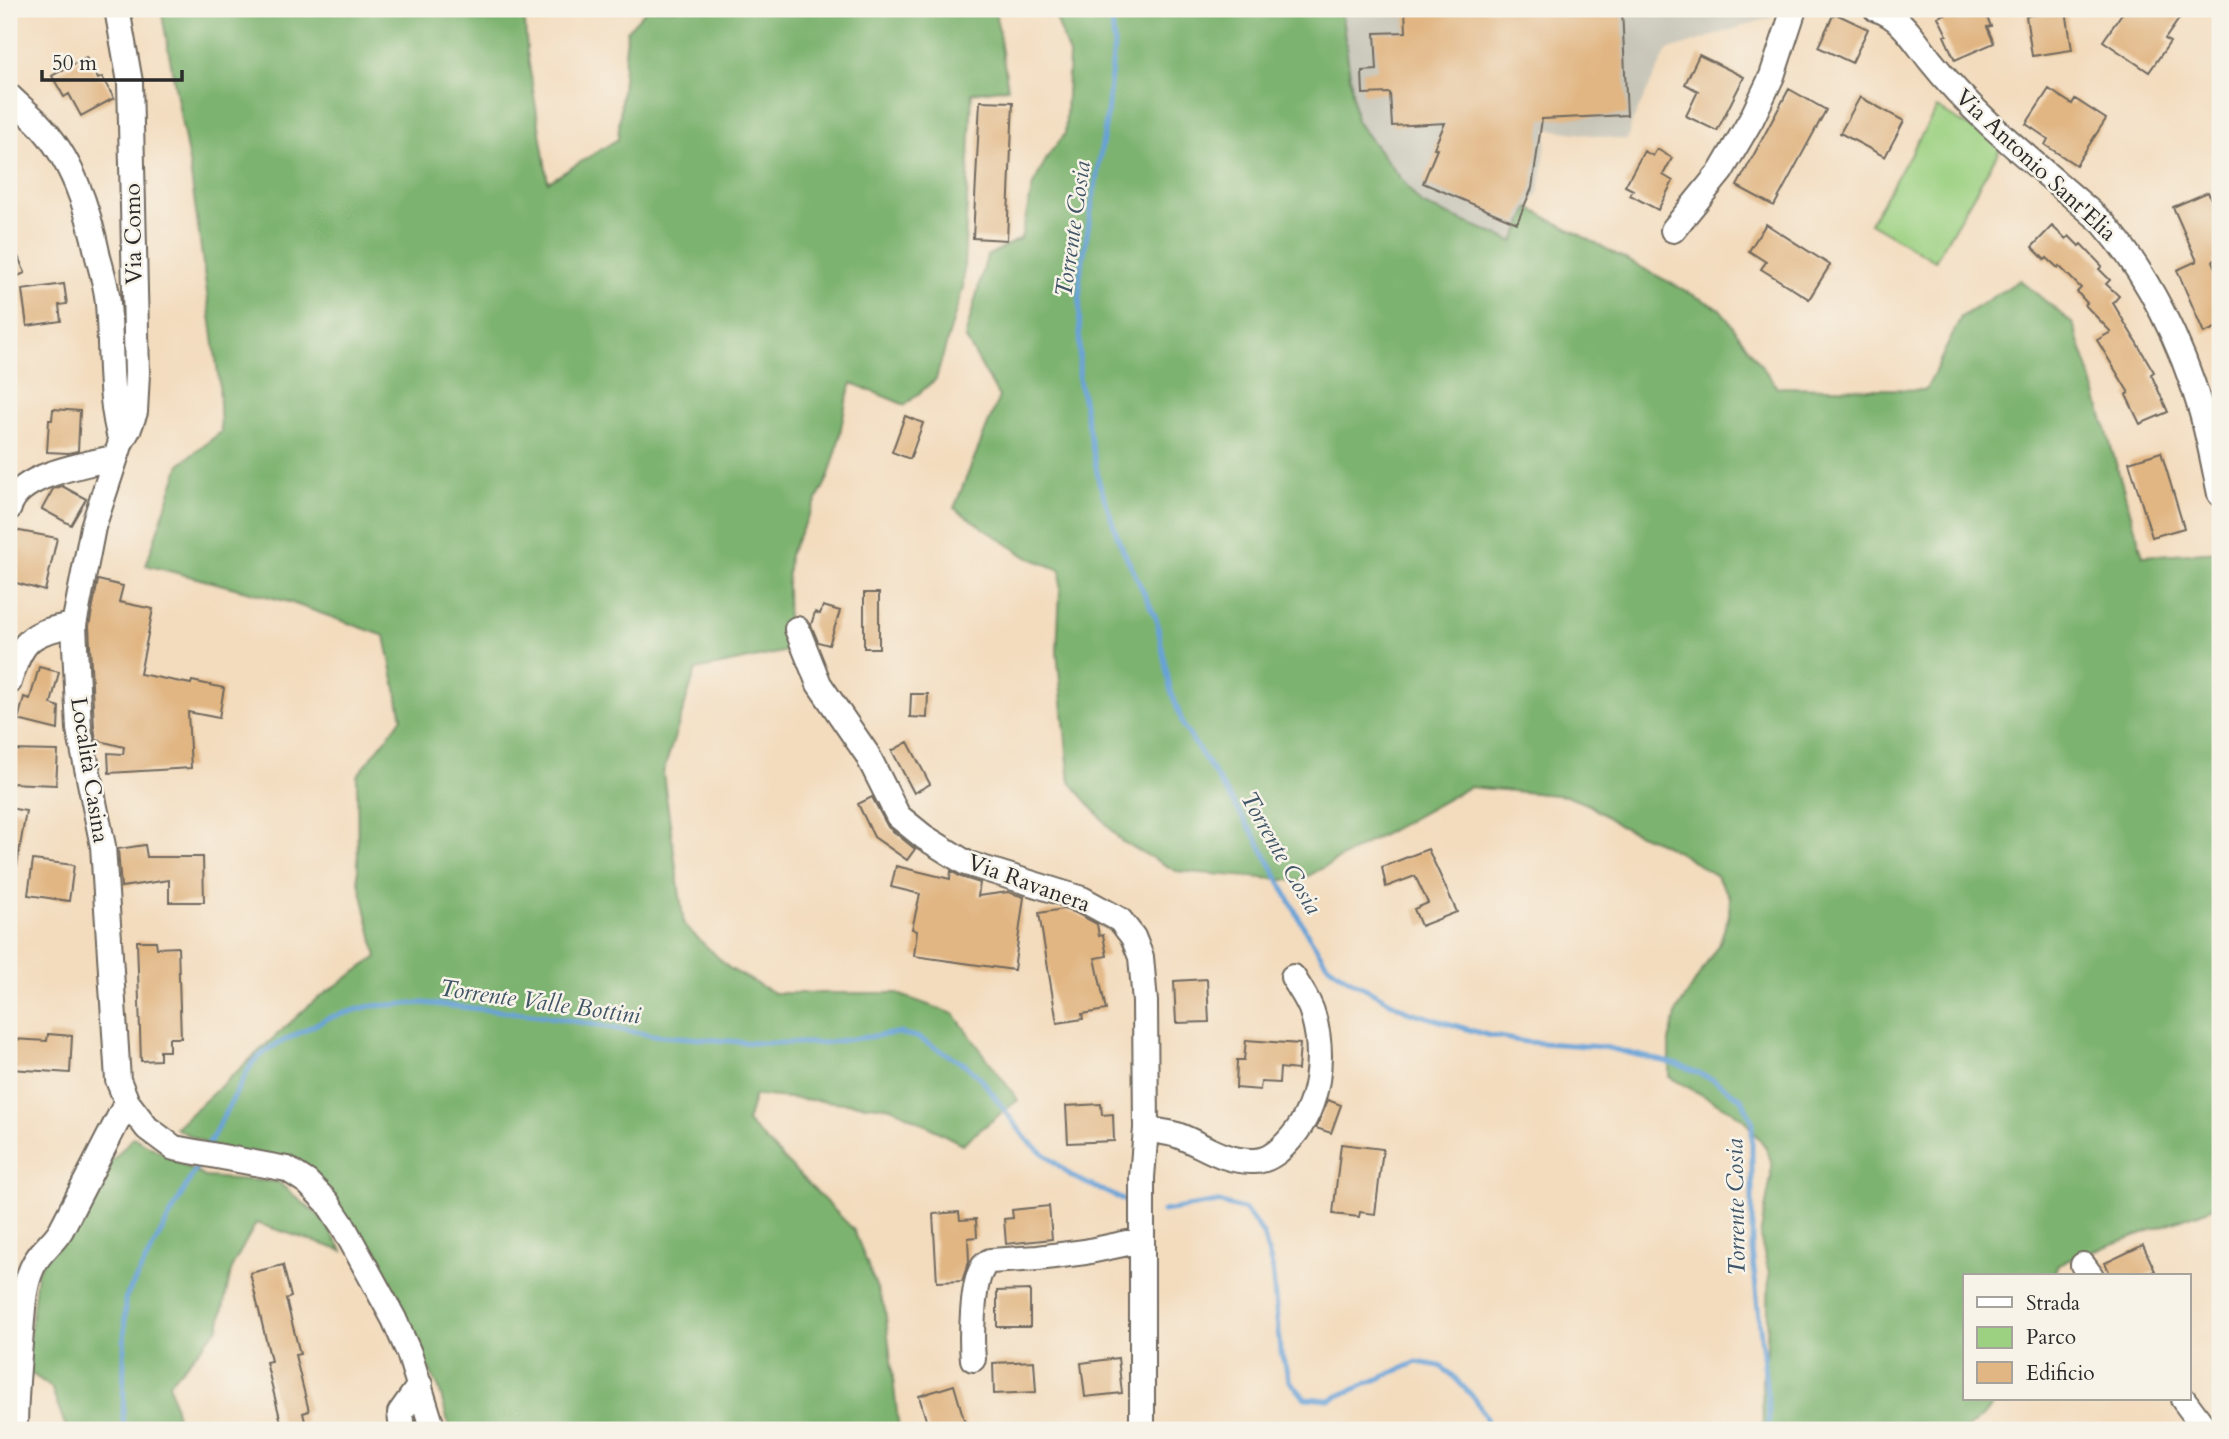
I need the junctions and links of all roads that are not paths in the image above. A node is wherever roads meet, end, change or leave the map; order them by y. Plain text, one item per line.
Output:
1 (117, 9) edge
2 (1794, 9) edge
3 (1882, 10) edge
4 (9, 96) edge
5 (1673, 230) dead end
6 (119, 450) junction
7 (2220, 494) edge
8 (9, 508) edge
9 (74, 625) junction
10 (797, 629) dead end
11 (9, 682) edge
12 (1293, 978) dead end
13 (127, 1102) junction
14 (1146, 1129) junction
15 (1142, 1231) junction
16 (973, 1359) dead end
17 (420, 1385) junction
18 (2184, 1400) edge
19 (15, 1430) edge
20 (402, 1430) edge
21 (433, 1430) edge
22 (1142, 1430) edge
23 (2206, 1430) edge

1 - 6 street, Via Como
2 - 5 street
3 - 7 street, Via Antonio Sant'Elia
4 - 6 street
6 - 8 street
6 - 9 street, Località Casina
9 - 11 street
9 - 13 street, Località Casina
10 - 14 street, Via Ravanera
12 - 14 street
13 - 17 street, Località Casina
13 - 19 street
14 - 15 street, Via Ravanera
15 - 16 street
15 - 22 street, Via Ravanera
17 - 20 street
17 - 21 street
18 - 23 street

